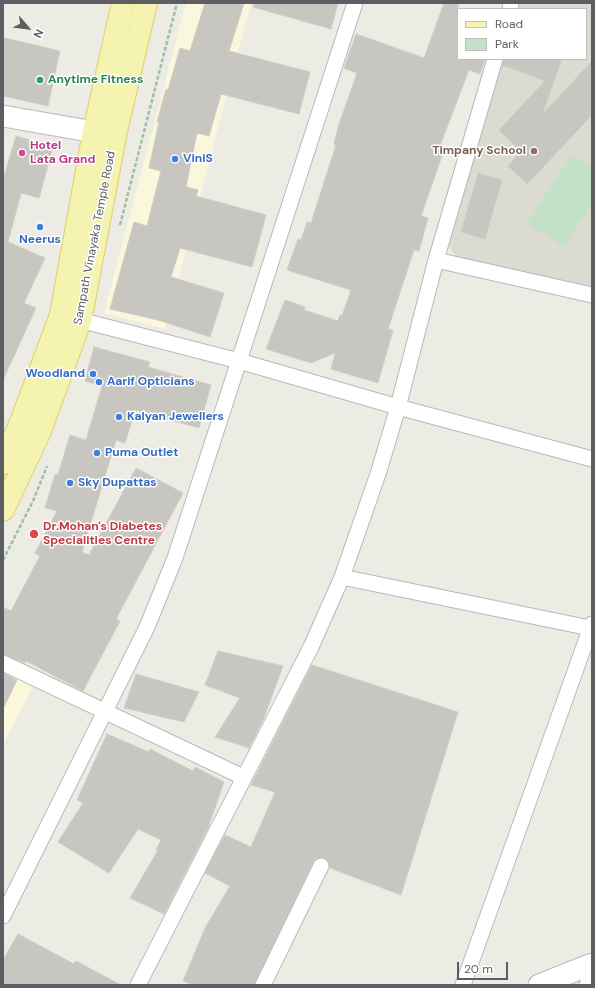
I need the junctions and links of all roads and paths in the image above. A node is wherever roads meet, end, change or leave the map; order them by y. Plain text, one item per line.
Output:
1 (123, 3) edge
2 (146, 3) edge
3 (177, 3) edge
4 (355, 3) edge
5 (495, 60) edge
6 (3, 116) edge
7 (94, 132) junction
8 (119, 226) dead end
9 (436, 260) junction
10 (592, 295) edge
11 (71, 318) junction
12 (240, 361) junction
13 (398, 407) junction
14 (592, 459) edge
15 (3, 463) edge
16 (3, 510) edge
17 (342, 577) junction
18 (591, 626) edge
19 (3, 663) edge
20 (104, 711) junction
21 (243, 777) junction
22 (321, 866) dead end
23 (3, 916) edge
24 (592, 964) edge
25 (138, 985) edge
26 (263, 985) edge
27 (463, 985) edge
28 (539, 985) edge

1 - 7 main road, Sampath Vinayaka Temple Road
2 - 11 main road, Sampath Vinayaka Temple Road
3 - 8 path
4 - 12 street
5 - 9 street
6 - 7 street
7 - 11 main road, Sampath Vinayaka Temple Road
9 - 10 street
9 - 13 street
11 - 12 street
11 - 15 main road, Sampath Vinayaka Temple Road
11 - 16 main road, Sampath Vinayaka Temple Road
12 - 13 street
12 - 20 street
13 - 14 street
13 - 17 street
17 - 18 street
17 - 21 street
18 - 27 street
19 - 20 street
20 - 21 street
20 - 23 street
21 - 25 street
22 - 26 street
24 - 28 street

